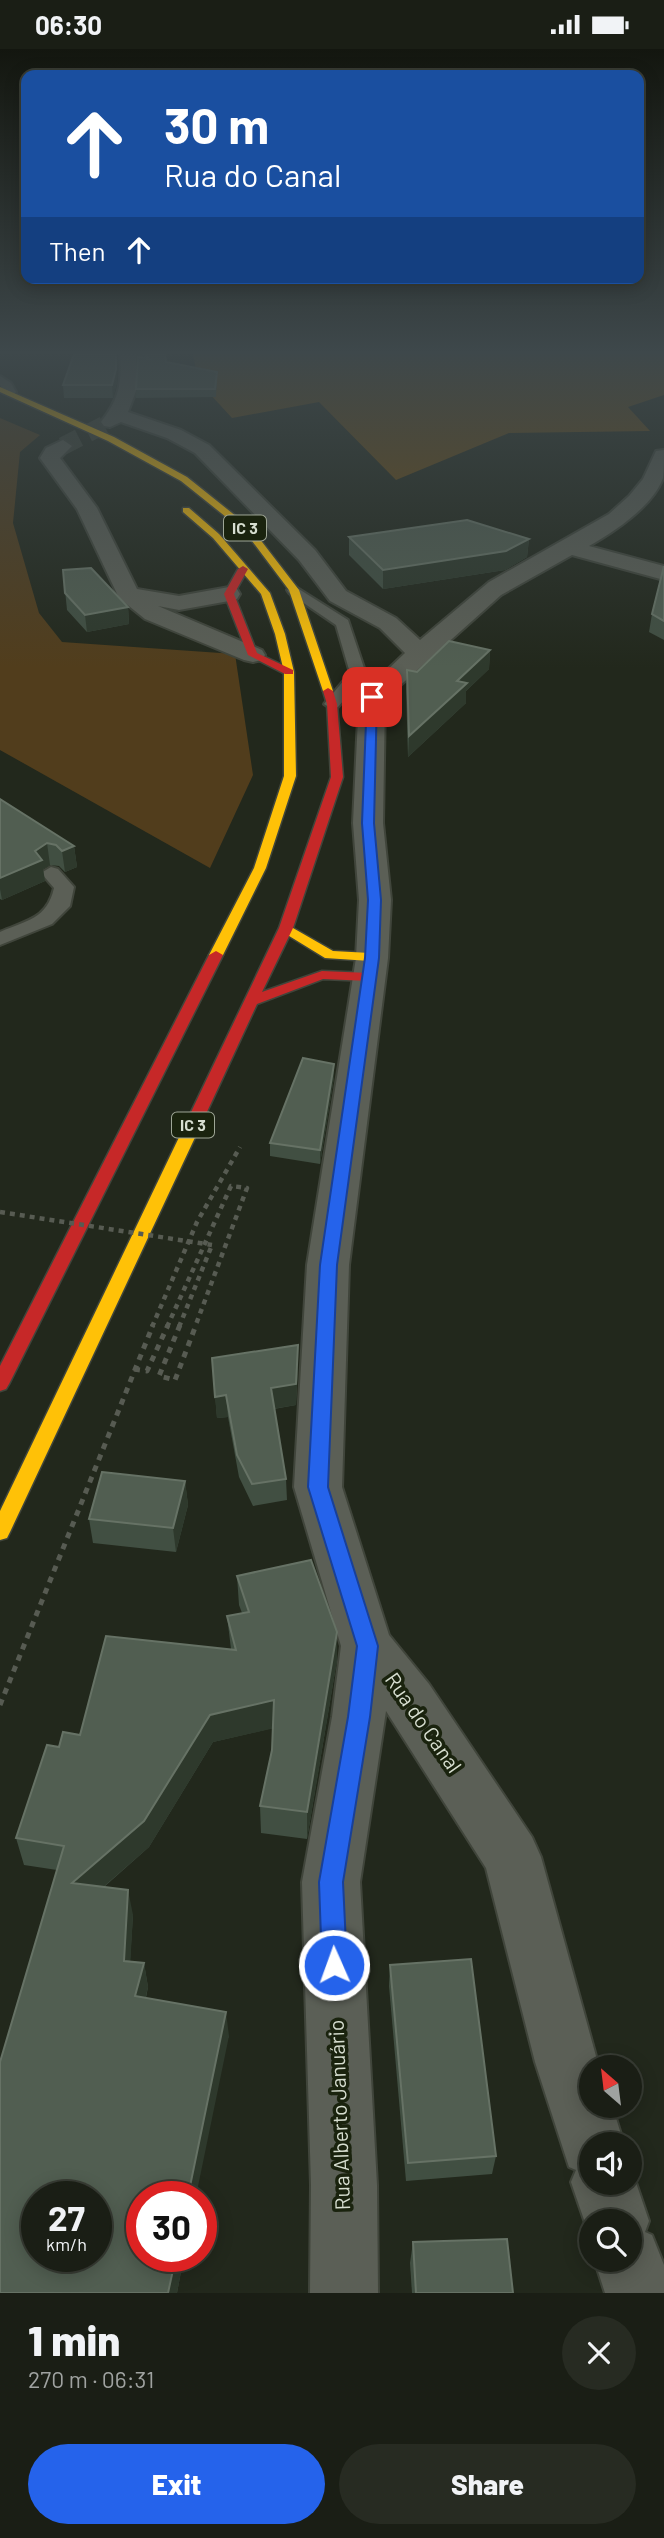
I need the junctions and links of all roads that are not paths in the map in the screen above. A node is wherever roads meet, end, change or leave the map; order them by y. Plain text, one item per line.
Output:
1 (50, 459) edge
2 (114, 459) edge
3 (147, 459) edge
4 (212, 459) edge
5 (662, 459) edge
6 (135, 471) dead end
7 (177, 502) dead end
8 (569, 548) junction
9 (243, 569) junction
10 (664, 573) edge
11 (294, 590) junction
12 (127, 593) junction
13 (229, 594) junction
14 (418, 652) junction
15 (253, 655) junction
16 (289, 672) junction
17 (332, 704) junction
18 (51, 873) dead end
19 (286, 928) junction
20 (0, 939) edge
21 (370, 967) junction
22 (252, 1001) junction
23 (0, 1384) edge
24 (0, 1532) edge
25 (367, 1646) junction
26 (588, 2132) edge
27 (632, 2272) edge
28 (344, 2293) edge
29 (639, 2293) edge

1 - 12 street
2 - 6 highway, IC 3
3 - 11 highway, IC 3
4 - 14 street
5 - 8 street, Rua do Canal
7 - 9 highway, IC 3
8 - 10 street
8 - 14 street, Rua do Canal
9 - 13 highway
9 - 16 highway, IC 3
11 - 17 highway, IC 3
11 - 17 lane
12 - 13 street
12 - 15 street
13 - 15 highway
14 - 21 street, Rua do Canal
15 - 16 highway
16 - 23 highway, IC 3
17 - 19 highway, IC 3
18 - 20 lane
19 - 21 highway
19 - 22 highway, IC 3
21 - 22 highway
21 - 25 street, Rua do Canal
22 - 24 highway, IC 3
25 - 26 street, Rua do Canal
25 - 28 street, Rua Alberto Januário
27 - 29 street

